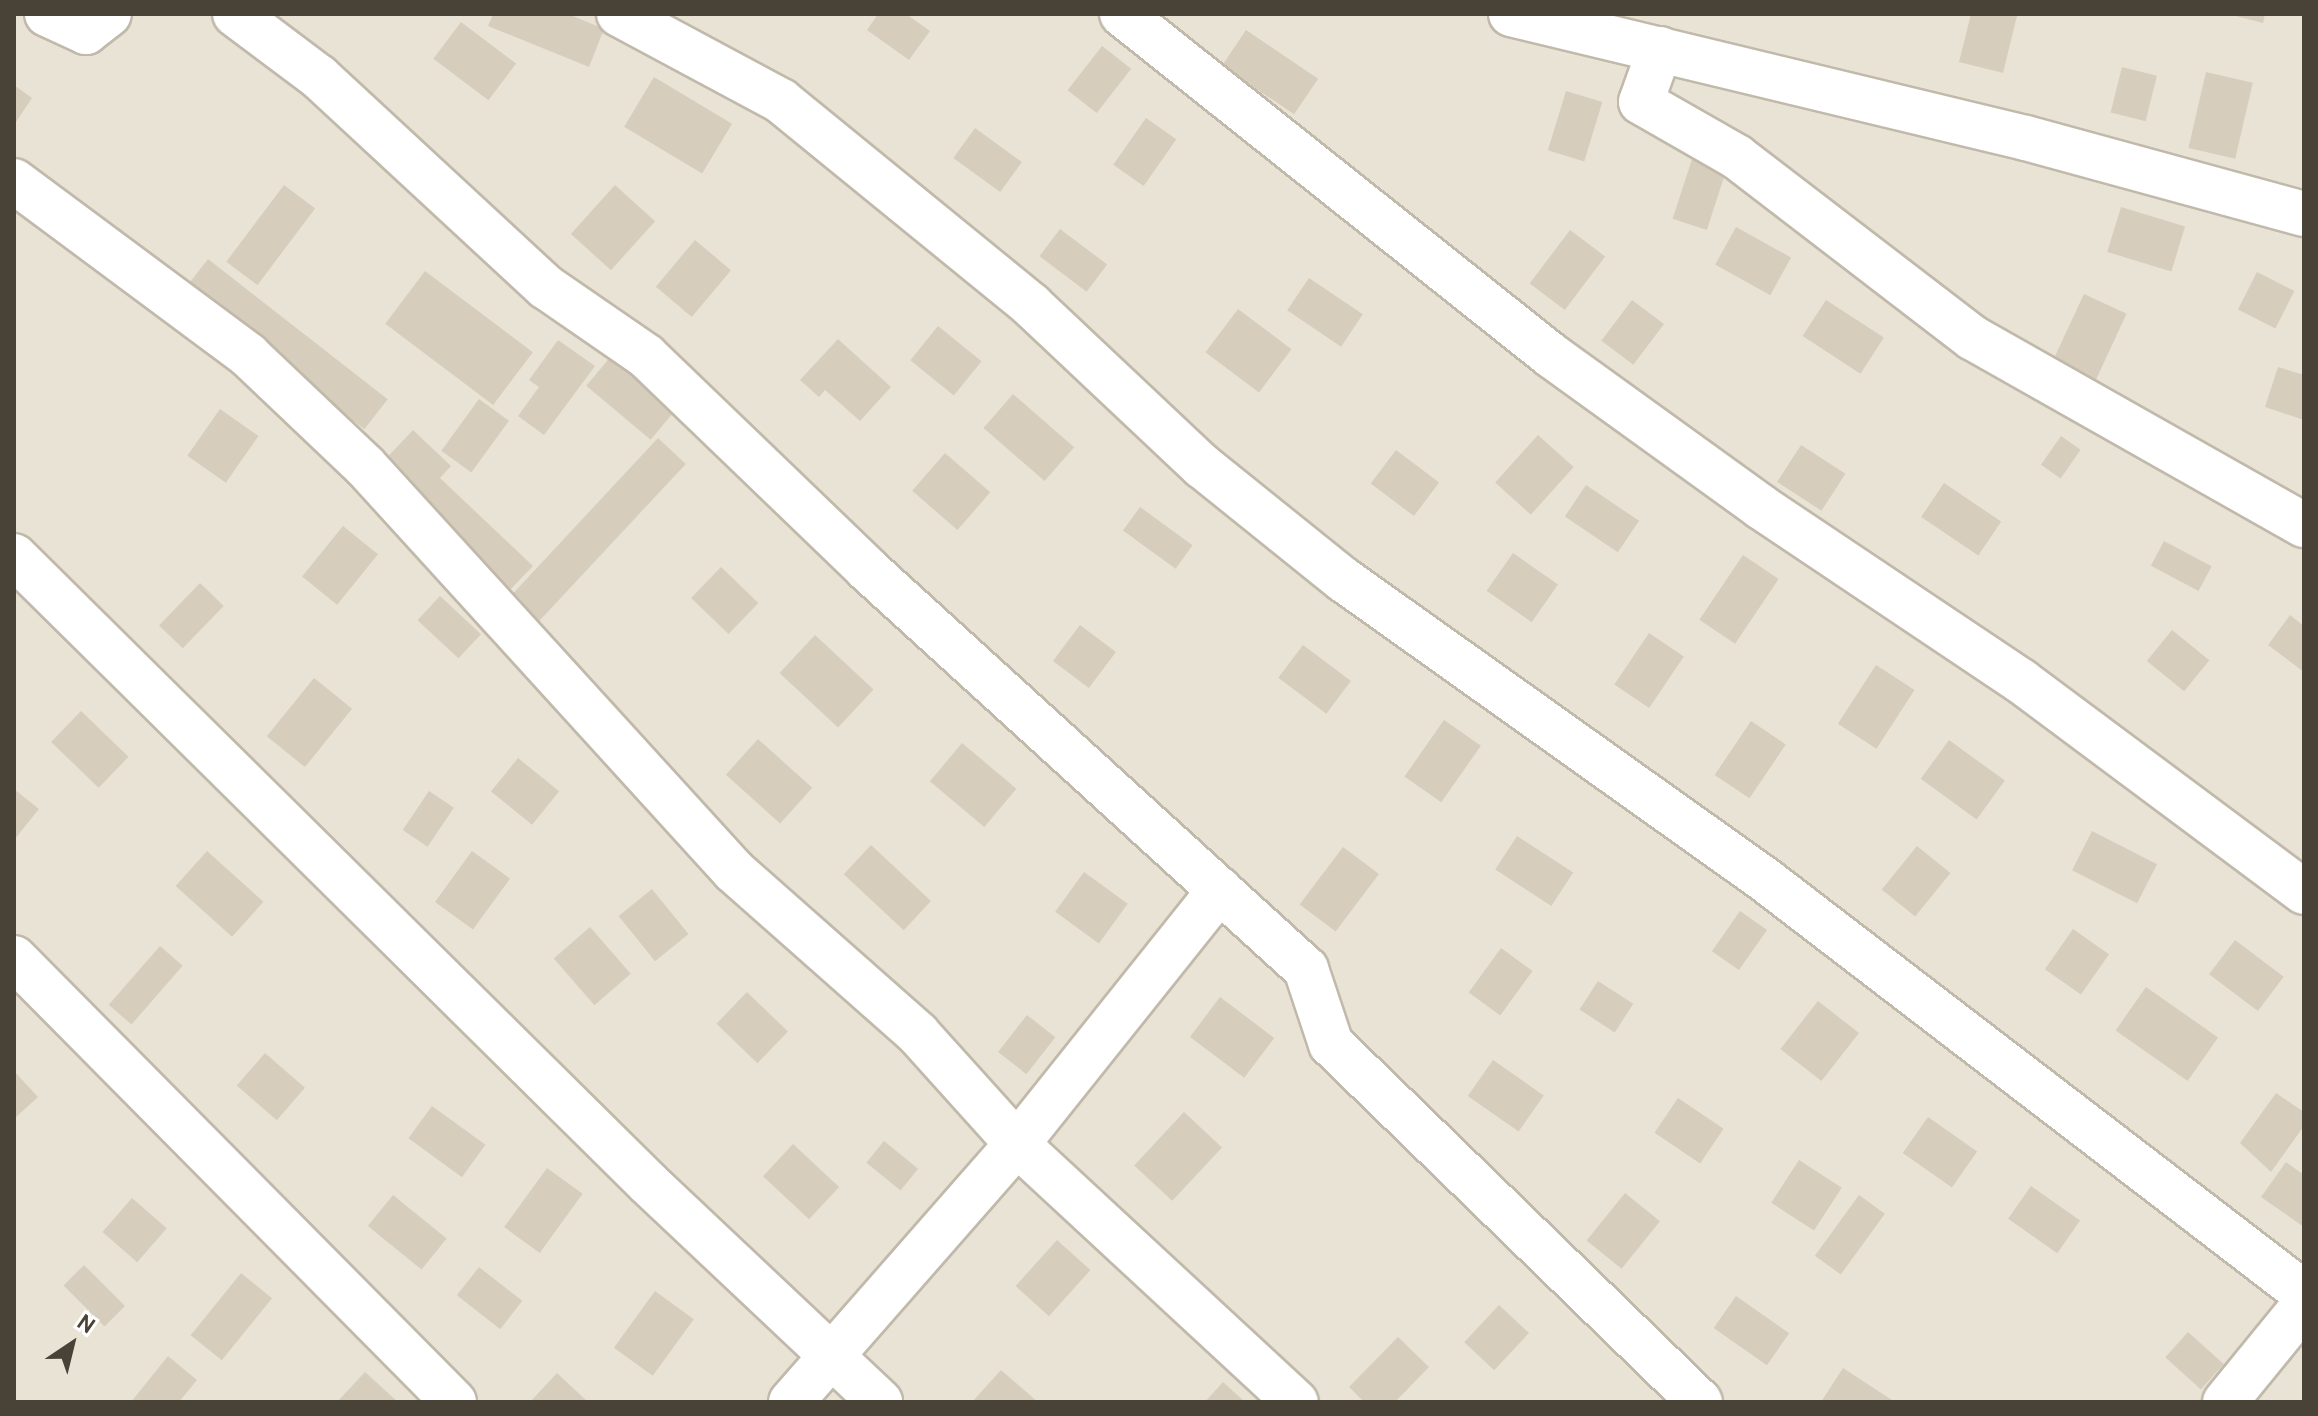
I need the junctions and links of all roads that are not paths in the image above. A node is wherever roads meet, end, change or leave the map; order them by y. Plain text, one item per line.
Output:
1 (47, 14) edge
2 (109, 14) edge
3 (235, 14) edge
4 (619, 14) edge
5 (1122, 14) edge
6 (1512, 14) edge
7 (1660, 49) junction
8 (14, 181) edge
9 (2304, 214) edge
10 (2304, 525) edge
11 (14, 556) edge
12 (1220, 890) junction
13 (2304, 892) edge
14 (14, 958) edge
15 (1017, 1144) junction
16 (2304, 1293) edge
17 (2304, 1305) edge
18 (834, 1356) junction
19 (454, 1402) edge
20 (791, 1402) edge
21 (880, 1402) edge
22 (1296, 1402) edge
23 (1700, 1402) edge
24 (2225, 1402) edge

1 - 2 street
3 - 12 street
4 - 16 street
5 - 13 street
6 - 7 street
7 - 9 street
7 - 10 street
8 - 15 street
11 - 18 street
12 - 15 street
12 - 23 street
14 - 19 street
15 - 18 street
15 - 22 street
17 - 24 street
18 - 20 street
18 - 21 street

